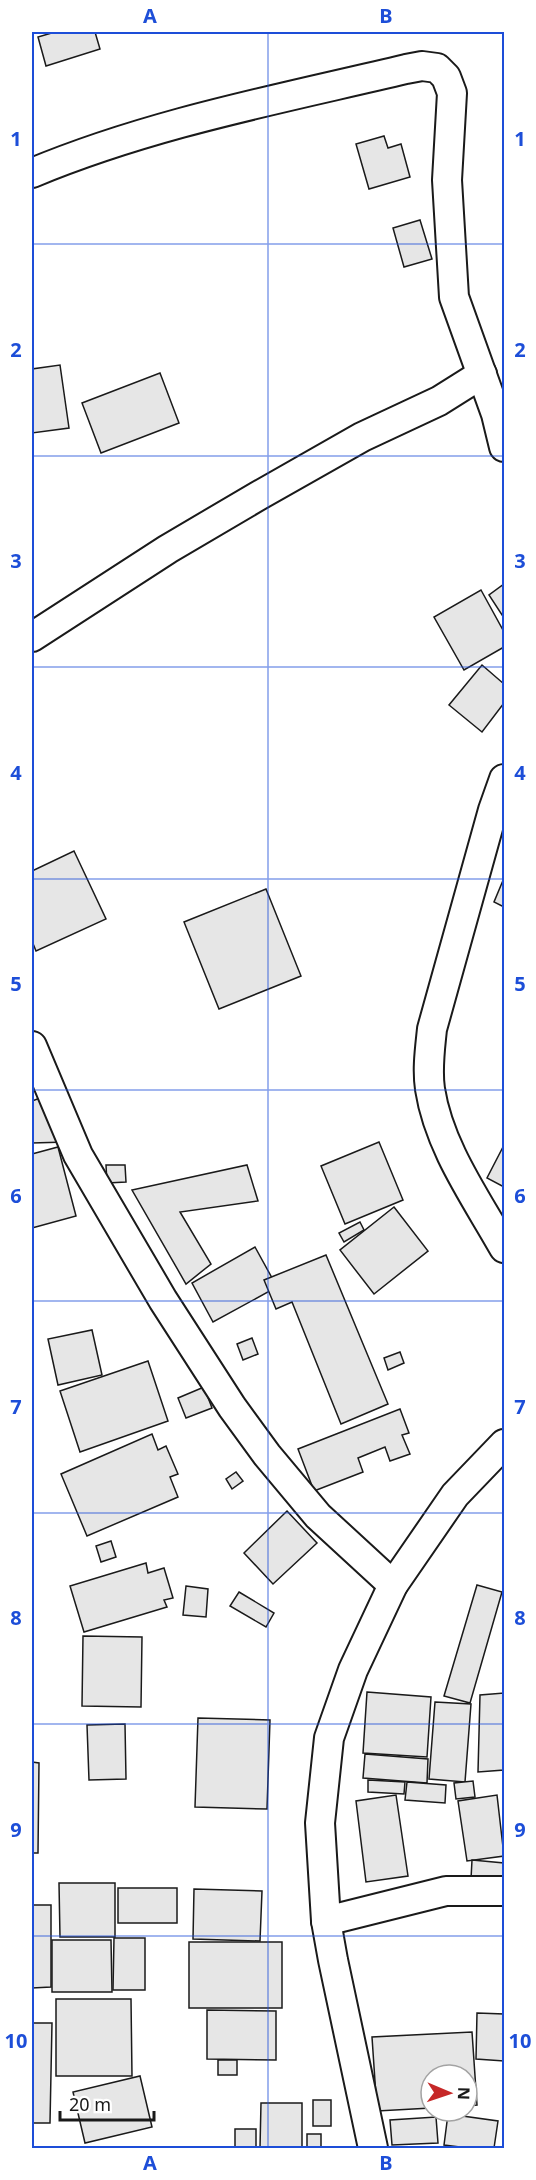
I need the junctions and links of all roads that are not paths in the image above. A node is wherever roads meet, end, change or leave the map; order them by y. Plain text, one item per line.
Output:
1 (32, 173) edge
2 (482, 374) junction
3 (504, 447) edge
4 (32, 637) edge
5 (504, 779) edge
6 (32, 1046) edge
7 (504, 1248) edge
8 (504, 1444) edge
9 (393, 1585) junction
10 (504, 1891) edge
11 (326, 1921) junction
12 (373, 2148) edge

1 - 2 street
2 - 3 street
2 - 4 street
5 - 7 street
6 - 9 street
8 - 9 street
9 - 11 street
10 - 11 street
11 - 12 street

